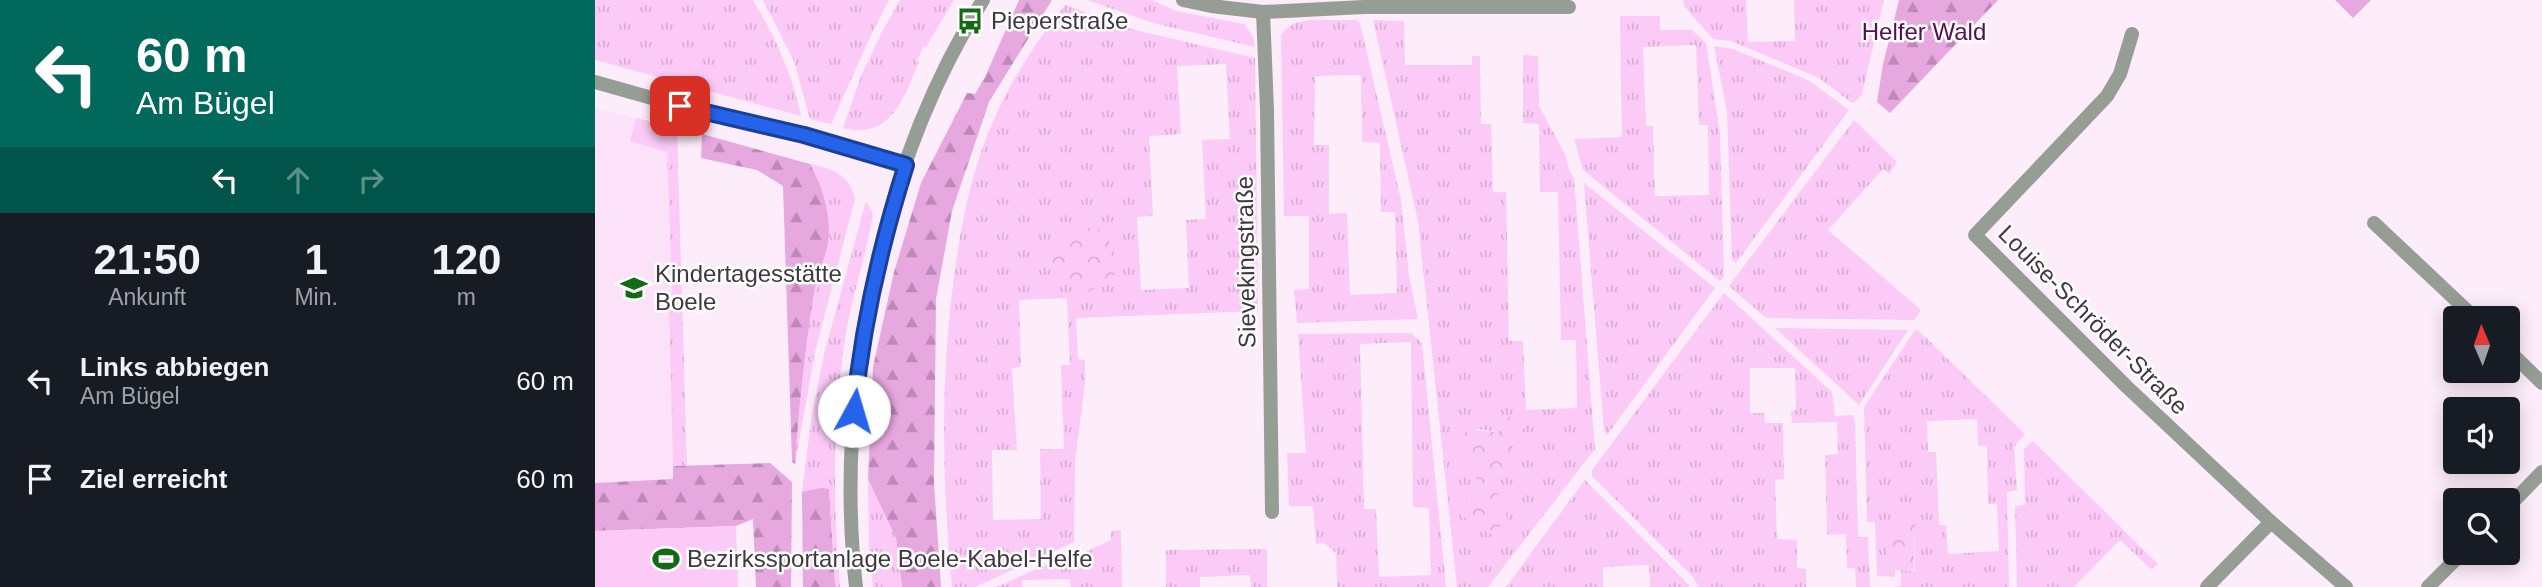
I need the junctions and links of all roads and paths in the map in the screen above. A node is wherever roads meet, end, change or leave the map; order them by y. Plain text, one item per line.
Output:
1 (983, 0) edge
2 (1184, 0) edge
3 (1569, 7) dead end
4 (1263, 12) junction
5 (2131, 34) dead end
6 (595, 82) edge
7 (906, 165) junction
8 (2374, 223) dead end
9 (2462, 306) edge
10 (2520, 362) edge
11 (2542, 383) edge
12 (2542, 472) edge
13 (2520, 495) edge
14 (1272, 512) dead end
15 (2271, 522) junction
16 (2450, 565) edge
17 (856, 587) edge
18 (2207, 587) edge
19 (2346, 587) edge
20 (2428, 587) edge

1 - 7 street
2 - 4 street
3 - 4 street
4 - 14 street, Sievekingstraße
5 - 15 street, Louise-Schröder-Straße
6 - 7 street
7 - 17 street
8 - 9 street
10 - 11 street
12 - 13 street
15 - 18 street
15 - 19 street
16 - 20 street

